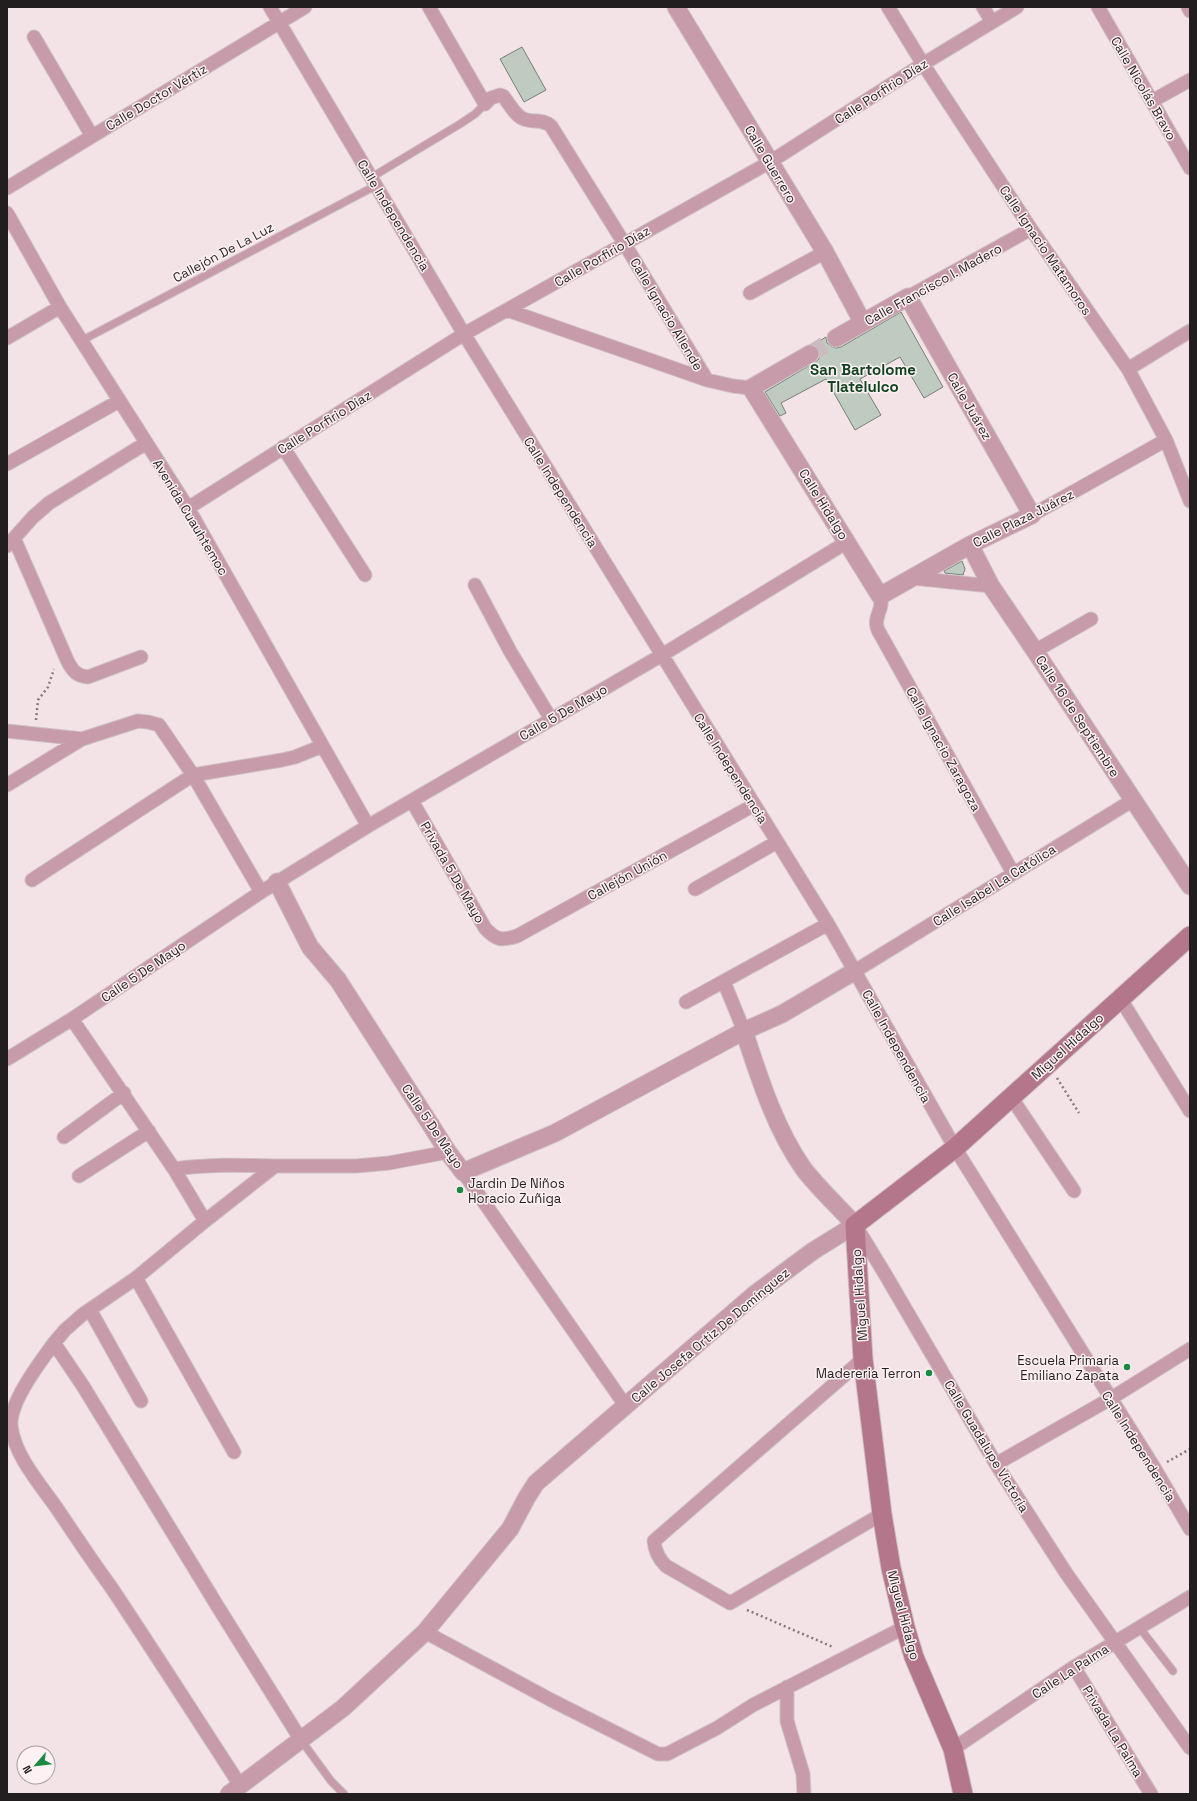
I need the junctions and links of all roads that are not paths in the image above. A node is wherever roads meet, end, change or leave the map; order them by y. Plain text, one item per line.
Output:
1 (270, 7) edge
2 (305, 7) edge
3 (429, 7) edge
4 (676, 7) edge
5 (888, 7) edge
6 (982, 7) edge
7 (1017, 7) edge
8 (1098, 7) edge
9 (1188, 7) edge
10 (1190, 12) edge
11 (279, 22) junction
12 (992, 22) junction
13 (34, 37) dead end
14 (923, 64) junction
15 (1190, 80) edge
16 (1152, 101) junction
17 (485, 104) junction
18 (92, 136) junction
19 (770, 162) junction
20 (1190, 168) edge
21 (374, 181) junction
22 (7, 188) edge
23 (7, 213) edge
24 (1031, 230) junction
25 (624, 242) junction
26 (825, 252) junction
27 (750, 293) dead end
28 (908, 297) junction
29 (60, 307) junction
30 (506, 310) junction
31 (864, 323) junction
32 (1190, 331) edge
33 (464, 334) junction
34 (7, 338) edge
35 (836, 338) tunnel mouth
36 (81, 341) junction
37 (810, 354) tunnel mouth
38 (1128, 369) junction
39 (707, 380) junction
40 (751, 388) junction
41 (119, 401) junction
42 (1166, 440) junction
43 (146, 443) junction
44 (283, 447) junction
45 (7, 464) edge
46 (1190, 501) edge
47 (188, 508) junction
48 (1032, 515) junction
49 (10, 542) edge
50 (847, 542) junction
51 (970, 546) junction
52 (365, 575) dead end
53 (912, 578) junction
54 (475, 585) dead end
55 (991, 586) junction
56 (880, 596) junction
57 (1091, 620) dead end
58 (1035, 651) junction
59 (662, 655) junction
60 (141, 656) dead end
61 (551, 719) junction
62 (7, 731) edge
63 (82, 740) junction
64 (322, 746) junction
65 (193, 775) junction
66 (7, 785) edge
67 (1133, 800) junction
68 (412, 801) junction
69 (754, 805) junction
70 (368, 826) junction
71 (777, 842) junction
72 (1013, 873) junction
73 (32, 880) dead end
74 (277, 882) junction
75 (1190, 886) edge
76 (695, 889) dead end
77 (261, 892) junction
78 (828, 924) junction
79 (1190, 936) edge
80 (499, 939) joint
81 (855, 971) junction
82 (724, 982) junction
83 (1120, 998) junction
84 (686, 1002) dead end
85 (72, 1019) junction
86 (744, 1031) junction
87 (7, 1059) edge
88 (124, 1093) junction
89 (1011, 1097) junction
90 (1190, 1111) edge
91 (149, 1131) junction
92 (64, 1137) dead end
93 (955, 1148) junction
94 (448, 1152) junction
95 (276, 1166) junction
96 (174, 1169) junction
97 (463, 1172) junction
98 (79, 1176) dead end
99 (1074, 1192) dead end
100 (205, 1221) junction
101 (855, 1225) junction
102 (136, 1278) junction
103 (90, 1310) junction
104 (54, 1343) junction
105 (1190, 1349) edge
106 (863, 1359) junction
107 (1110, 1399) junction
108 (141, 1401) dead end
109 (625, 1405) junction
110 (234, 1452) dead end
111 (996, 1464) junction
112 (882, 1514) junction
113 (1190, 1529) edge
114 (1190, 1597) edge
115 (904, 1627) junction
116 (1139, 1627) junction
117 (425, 1632) junction
118 (1116, 1641) junction
119 (1074, 1667) junction
120 (1174, 1671) dead end
121 (787, 1687) junction
122 (301, 1740) junction
123 (1190, 1748) edge
124 (953, 1749) junction
125 (235, 1790) edge
126 (344, 1794) edge
127 (804, 1794) edge
128 (962, 1794) edge
129 (1151, 1794) edge

1 - 11 street, Calle Independencia
2 - 11 street, Calle Doctor Vértiz
3 - 17 street
4 - 19 street, Calle Guerrero
5 - 14 street, Calle Ignacio Matamoros
6 - 12 street
7 - 12 street, Calle Porfirio Díaz
8 - 16 street, Calle Nicolás Bravo
9 - 10 street
11 - 18 street, Calle Doctor Vértiz
11 - 21 street, Calle Independencia
12 - 14 street, Calle Porfirio Díaz
13 - 18 street
14 - 19 street, Calle Porfirio Díaz
14 - 24 street, Calle Ignacio Matamoros
15 - 16 street
16 - 20 street, Calle Nicolás Bravo
17 - 21 lane, Callejón De La Luz
17 - 25 street, Calle Ignacio Allende
18 - 22 street, Calle Doctor Vértiz
19 - 25 street, Calle Porfirio Díaz
19 - 26 street, Calle Guerrero
21 - 33 street, Calle Independencia
21 - 36 lane, Callejón De La Luz
23 - 29 street, Avenida Cuauhtemoc
24 - 28 street, Calle Francisco I. Madero
24 - 38 street, Calle Ignacio Matamoros
25 - 30 street, Calle Porfirio Díaz
25 - 39 street, Calle Ignacio Allende
26 - 27 street
26 - 31 street, Calle Guerrero
28 - 31 street, Calle Francisco I. Madero
28 - 48 street, Calle Juárez
29 - 34 street
29 - 36 street, Avenida Cuauhtemoc
30 - 33 street, Calle Porfirio Díaz
30 - 39 street
31 - 35 street, Calle Francisco I. Madero
32 - 38 street
33 - 44 street, Calle Porfirio Díaz
33 - 59 street, Calle Independencia
36 - 41 street, Avenida Cuauhtemoc
37 - 40 street
38 - 42 street, Calle Ignacio Matamoros
39 - 40 street
40 - 50 street, Calle Hidalgo
41 - 43 street, Avenida Cuauhtemoc
41 - 45 street
42 - 46 street, Calle Ignacio Matamoros
42 - 48 street, Calle Plaza Juárez
43 - 47 street, Avenida Cuauhtemoc
43 - 49 street
44 - 47 street, Calle Porfirio Díaz
44 - 52 street
47 - 64 street, Avenida Cuauhtemoc
48 - 51 street, Calle Plaza Juárez
49 - 60 street
50 - 56 street, Calle Hidalgo
50 - 59 street, Calle 5 De Mayo
51 - 53 street, Calle Plaza Juárez
51 - 55 street, Calle 16 de Septiembre
53 - 55 street
53 - 56 street, Calle Plaza Juárez
54 - 61 street
55 - 58 street, Calle 16 de Septiembre
56 - 72 street, Calle Ignacio Zaragoza
57 - 58 street
58 - 67 street, Calle 16 de Septiembre
59 - 61 street, Calle 5 De Mayo
59 - 69 street, Calle Independencia
61 - 68 street, Calle 5 De Mayo
62 - 63 street
63 - 65 street
63 - 66 street
64 - 65 street
64 - 70 street, Avenida Cuauhtemoc
65 - 73 street
65 - 77 street
67 - 72 street, Calle Isabel La Católica
67 - 75 street, Calle 16 de Septiembre
68 - 70 street, Calle 5 De Mayo
68 - 80 street, Privada 5 De Mayo
69 - 71 street, Calle Independencia
69 - 80 street, Callejón Unión
70 - 74 street, Calle 5 De Mayo
71 - 76 street
71 - 78 street, Calle Independencia
72 - 81 street, Calle Isabel La Católica
74 - 77 street, Calle 5 De Mayo
74 - 94 street, Calle 5 De Mayo
77 - 85 street, Calle 5 De Mayo
78 - 81 street, Calle Independencia
78 - 82 street
79 - 83 main road, Miguel Hidalgo
81 - 86 street
81 - 93 street, Calle Independencia
82 - 84 street
82 - 86 street
83 - 89 main road, Miguel Hidalgo
83 - 90 street
85 - 87 street, Calle 5 De Mayo
85 - 88 street
86 - 97 street
86 - 101 street
88 - 91 street
88 - 92 street
89 - 93 main road, Miguel Hidalgo
89 - 99 street
91 - 96 street
91 - 98 street
93 - 101 main road, Miguel Hidalgo
93 - 107 street, Calle Independencia
94 - 95 street
94 - 97 street, Calle 5 De Mayo
95 - 96 street
95 - 100 street
96 - 100 street
97 - 109 street, Calle 5 De Mayo
100 - 102 street
101 - 106 main road, Miguel Hidalgo
101 - 109 street, Calle Josefa Ortiz De Domínguez
101 - 111 street, Calle Guadalupe Victoria
102 - 103 street
102 - 110 street
103 - 104 street
103 - 108 street
104 - 122 street
104 - 125 street
105 - 107 street
106 - 112 main road, Miguel Hidalgo
106 - 112 street
107 - 111 street
107 - 113 street, Calle Independencia
109 - 117 street, Calle Josefa Ortiz De Domínguez
111 - 118 street, Calle Guadalupe Victoria
112 - 115 main road, Miguel Hidalgo
114 - 116 street, Calle La Palma
115 - 121 street
115 - 124 main road, Miguel Hidalgo
116 - 118 street, Calle La Palma
116 - 120 lane
117 - 121 street
117 - 122 street, Calle Josefa Ortiz De Domínguez
118 - 119 street, Calle La Palma
118 - 123 street, Calle Guadalupe Victoria
119 - 124 street, Calle La Palma
119 - 129 street, Privada La Palma
121 - 127 street
122 - 125 street, Calle Josefa Ortiz De Domínguez
122 - 126 lane
124 - 128 main road, Miguel Hidalgo

